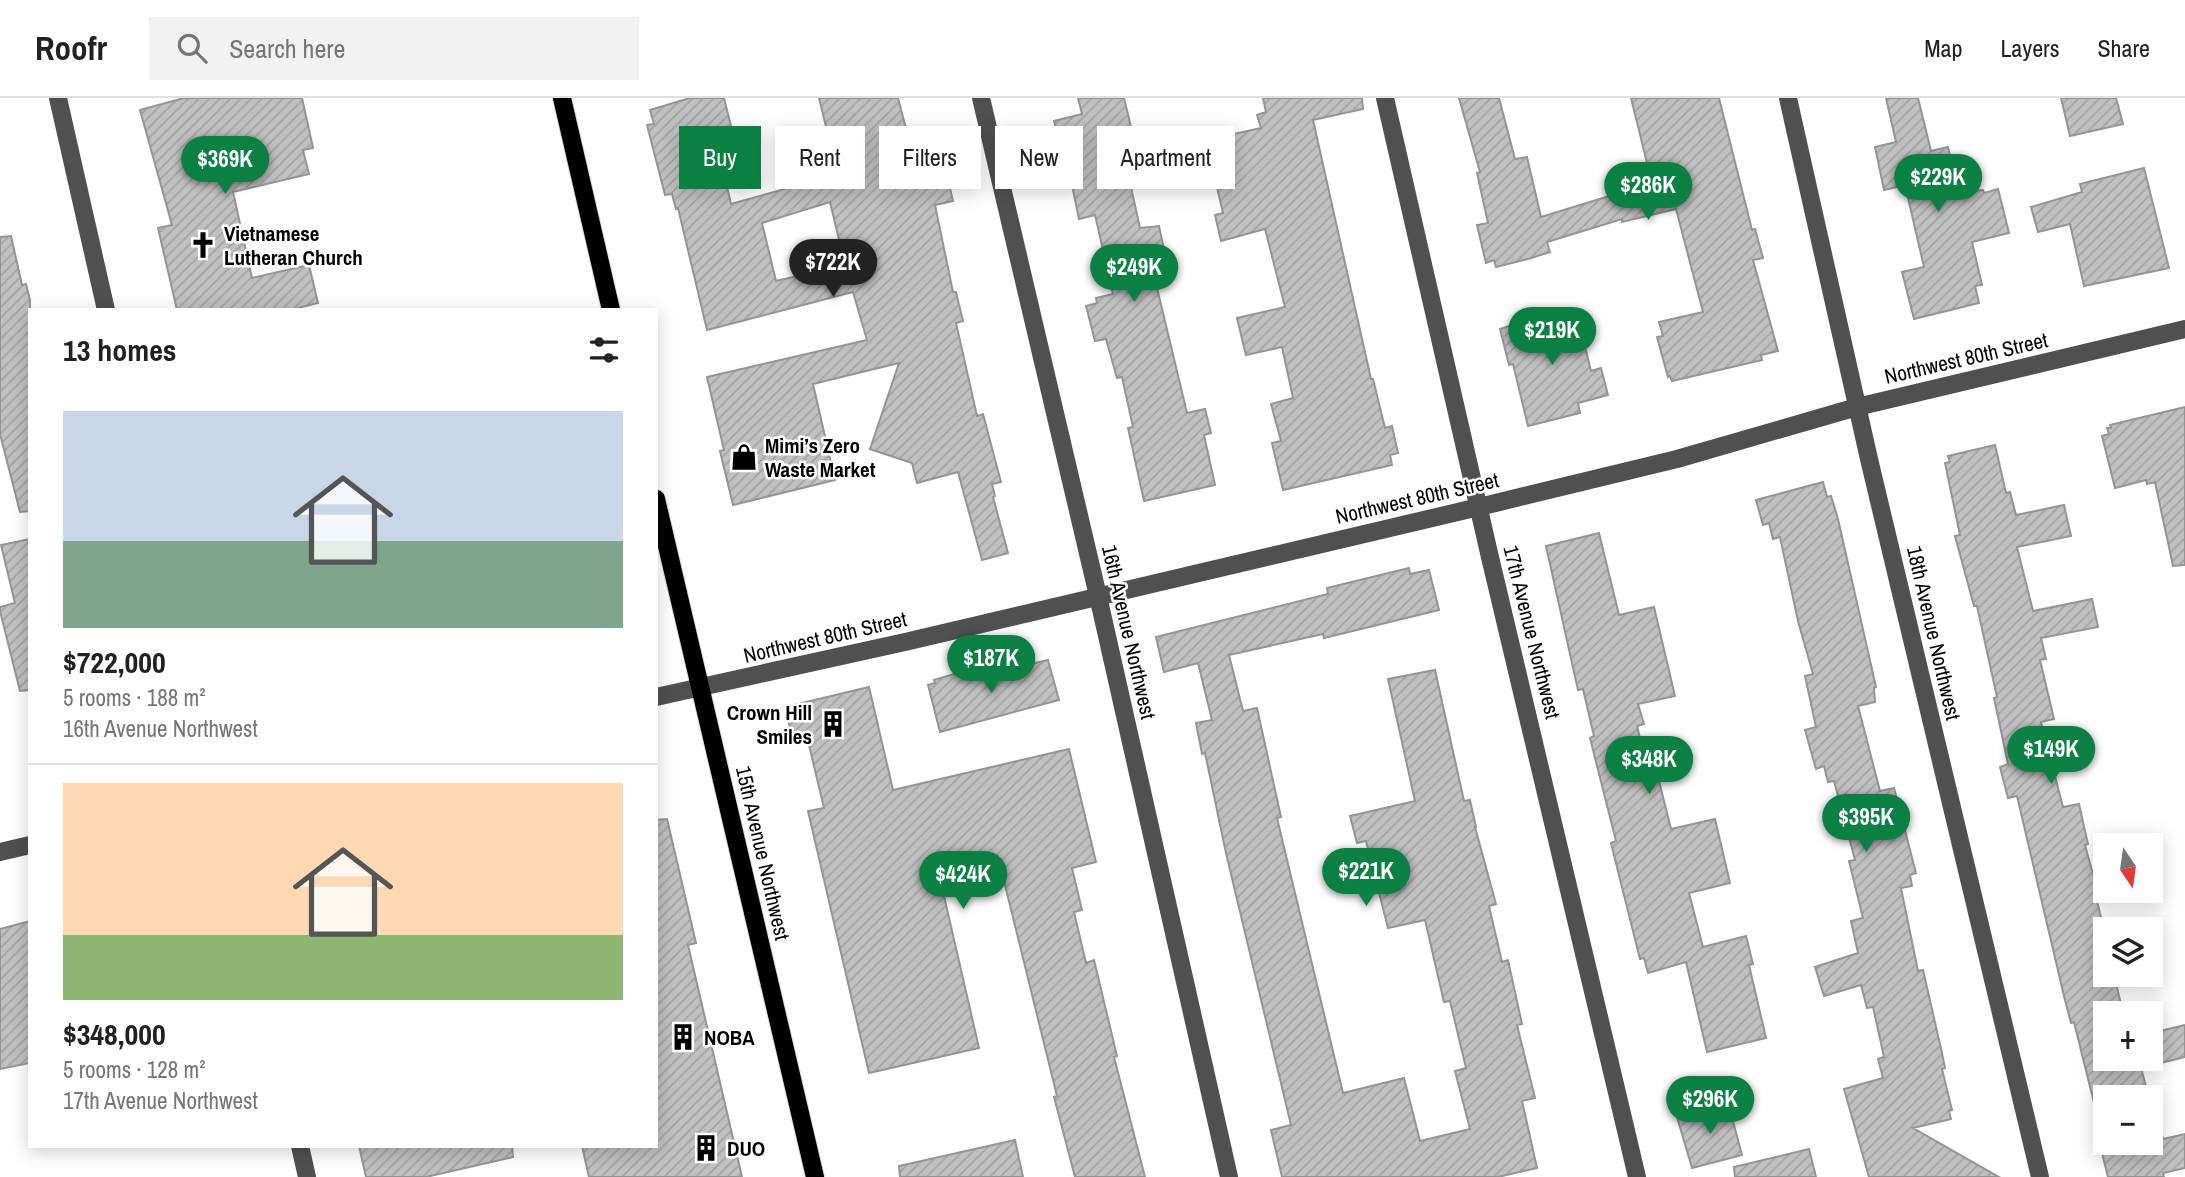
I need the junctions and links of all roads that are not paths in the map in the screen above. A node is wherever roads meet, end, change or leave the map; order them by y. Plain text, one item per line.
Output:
1 (58, 98) edge
2 (562, 98) edge
3 (981, 98) edge
4 (1385, 98) edge
5 (1788, 98) edge
6 (106, 308) edge
7 (611, 308) edge
8 (2185, 329) edge
9 (1857, 407) junction
10 (1479, 506) junction
11 (658, 507) edge
12 (1098, 596) junction
13 (701, 687) junction
14 (658, 697) edge
15 (28, 845) edge
16 (0, 852) edge
17 (300, 1148) edge
18 (307, 1177) edge
19 (815, 1177) edge
20 (1229, 1177) edge
21 (1637, 1177) edge
22 (2040, 1177) edge

1 - 6 street
2 - 7 main road
3 - 12 street, 16th Avenue Northwest
4 - 10 street, 17th Avenue Northwest
5 - 9 street, 18th Avenue Northwest
8 - 9 street, Northwest 80th Street
9 - 10 street, Northwest 80th Street
9 - 22 street, 18th Avenue Northwest
10 - 12 street, Northwest 80th Street
10 - 21 street, 17th Avenue Northwest
11 - 13 main road, 15th Avenue Northwest
12 - 13 street, Northwest 80th Street
12 - 20 street, 16th Avenue Northwest
13 - 14 street, Northwest 80th Street
13 - 19 main road, 15th Avenue Northwest
15 - 16 street
17 - 18 street

